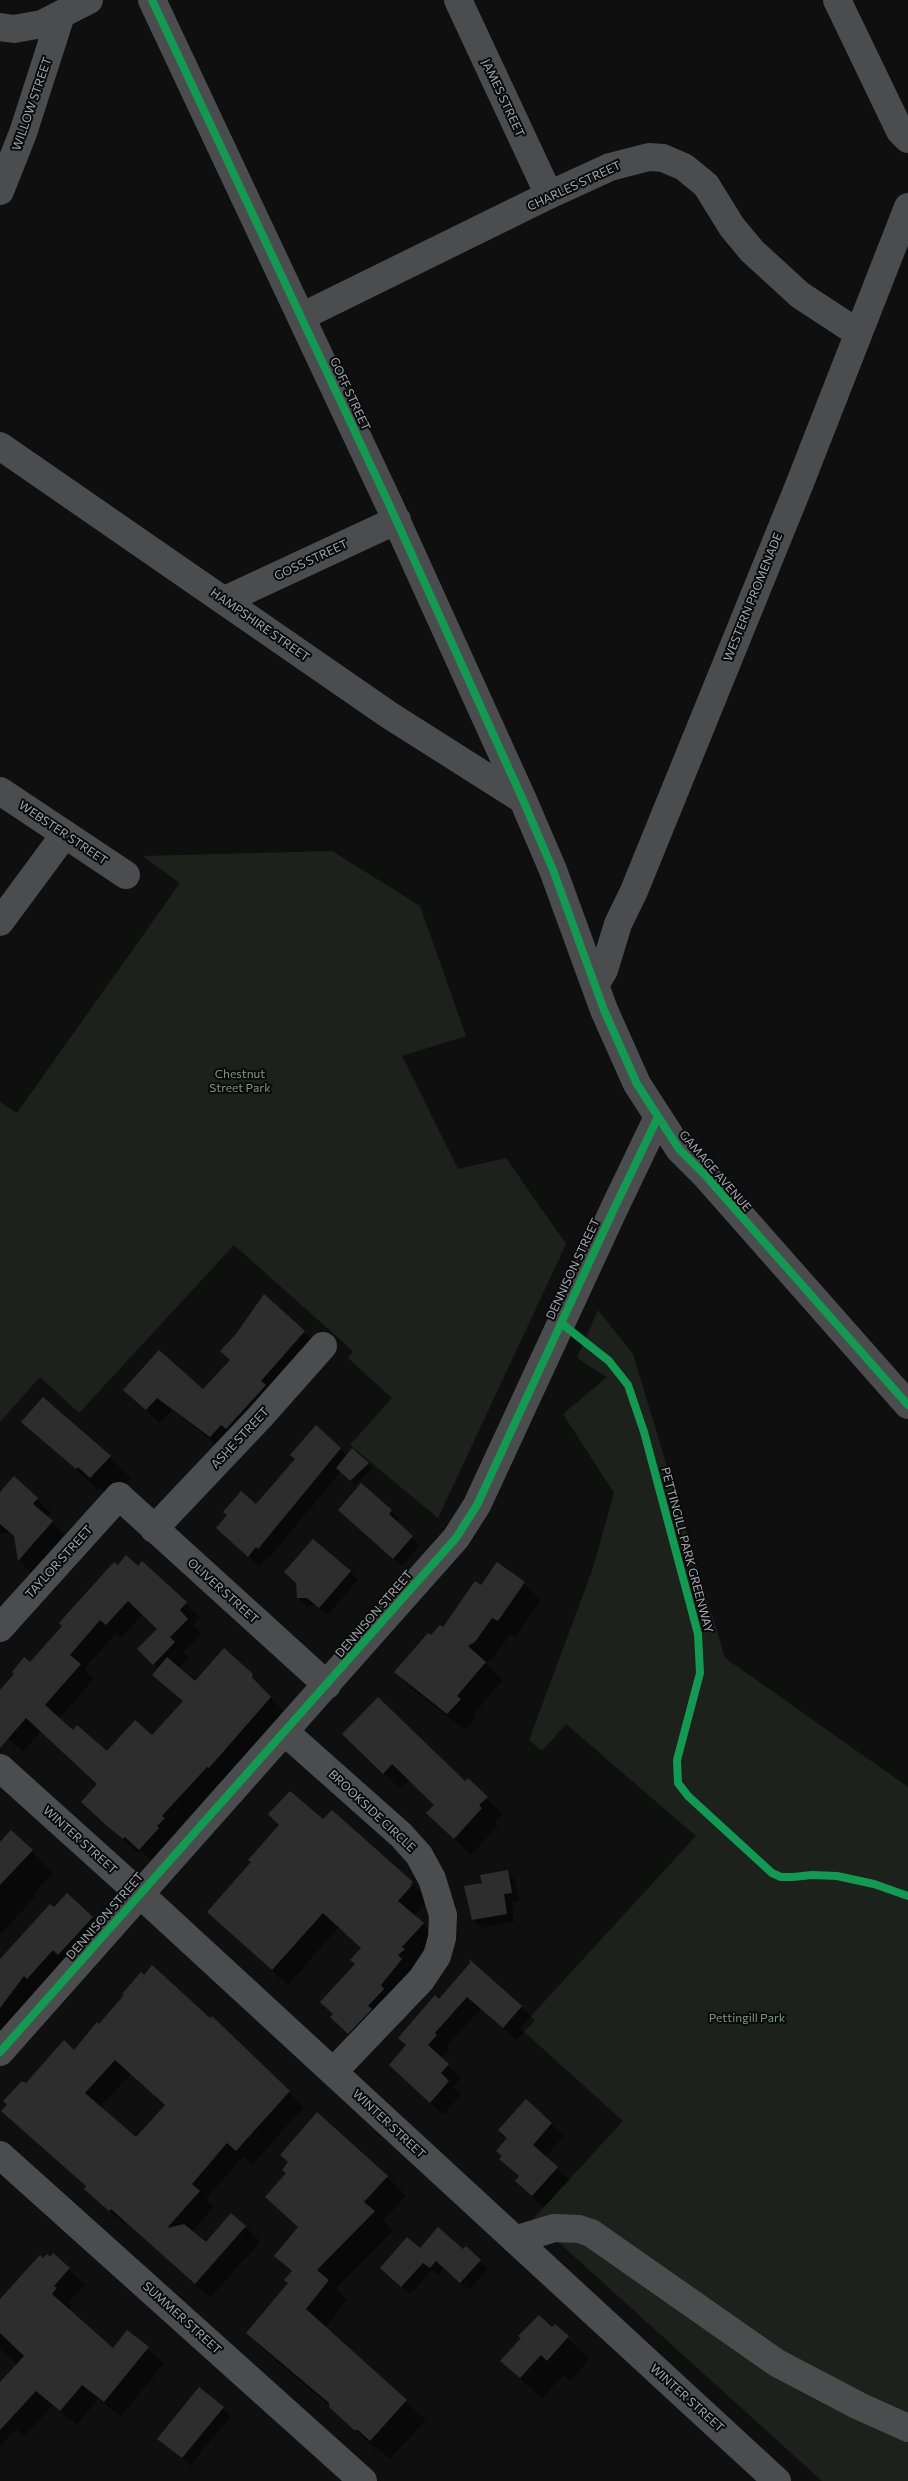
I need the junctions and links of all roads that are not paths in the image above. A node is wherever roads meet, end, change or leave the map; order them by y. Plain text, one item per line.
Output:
1 (89, 0) edge
2 (152, 0) edge
3 (458, 0) edge
4 (837, 0) edge
5 (61, 15) junction
6 (0, 27) edge
7 (908, 139) edge
8 (0, 191) edge
9 (549, 195) junction
10 (908, 208) edge
11 (301, 317) junction
12 (858, 333) junction
13 (0, 446) edge
14 (397, 520) junction
15 (225, 600) junction
16 (0, 791) edge
17 (523, 800) junction
18 (65, 834) junction
19 (126, 875) dead end
20 (0, 922) edge
21 (595, 986) junction
22 (658, 1119) junction
23 (323, 1346) dead end
24 (908, 1405) edge
25 (119, 1496) joint
26 (154, 1529) junction
27 (0, 1628) edge
28 (327, 1685) junction
29 (286, 1732) junction
30 (0, 1768) edge
31 (140, 1894) junction
32 (0, 2052) edge
33 (333, 2072) junction
34 (0, 2155) edge
35 (516, 2240) junction
36 (908, 2428) edge
37 (363, 2481) edge
38 (777, 2481) edge

1 - 5 street
2 - 11 street, GOFF STREET
3 - 9 street, JAMES STREET
4 - 7 street
5 - 6 street
5 - 8 street, WILLOW STREET
9 - 11 street, CHARLES STREET
9 - 12 street, CHARLES STREET
10 - 12 street, WESTERN PROMENADE
11 - 14 street, GOFF STREET
12 - 21 street, WESTERN PROMENADE
13 - 15 street, HAMPSHIRE STREET
14 - 15 street, GOSS STREET
14 - 17 street, GOFF STREET
15 - 17 street, HAMPSHIRE STREET
16 - 18 street, WEBSTER STREET
17 - 21 street, GAMAGE AVENUE
18 - 19 street, WEBSTER STREET
18 - 20 street
21 - 22 street, GAMAGE AVENUE
22 - 24 street, GAMAGE AVENUE
22 - 28 street, DENNISON STREET
23 - 26 street, ASHE STREET
25 - 26 street, OLIVER STREET
25 - 27 street, TAYLOR STREET
26 - 28 street, OLIVER STREET
28 - 29 street, DENNISON STREET
29 - 31 street, DENNISON STREET
29 - 33 street, BROOKSIDE CIRCLE
30 - 31 street, WINTER STREET
31 - 32 street, DENNISON STREET
31 - 33 street, WINTER STREET
33 - 35 street, WINTER STREET
34 - 37 street, SUMMER STREET
35 - 36 street
35 - 38 street, WINTER STREET

